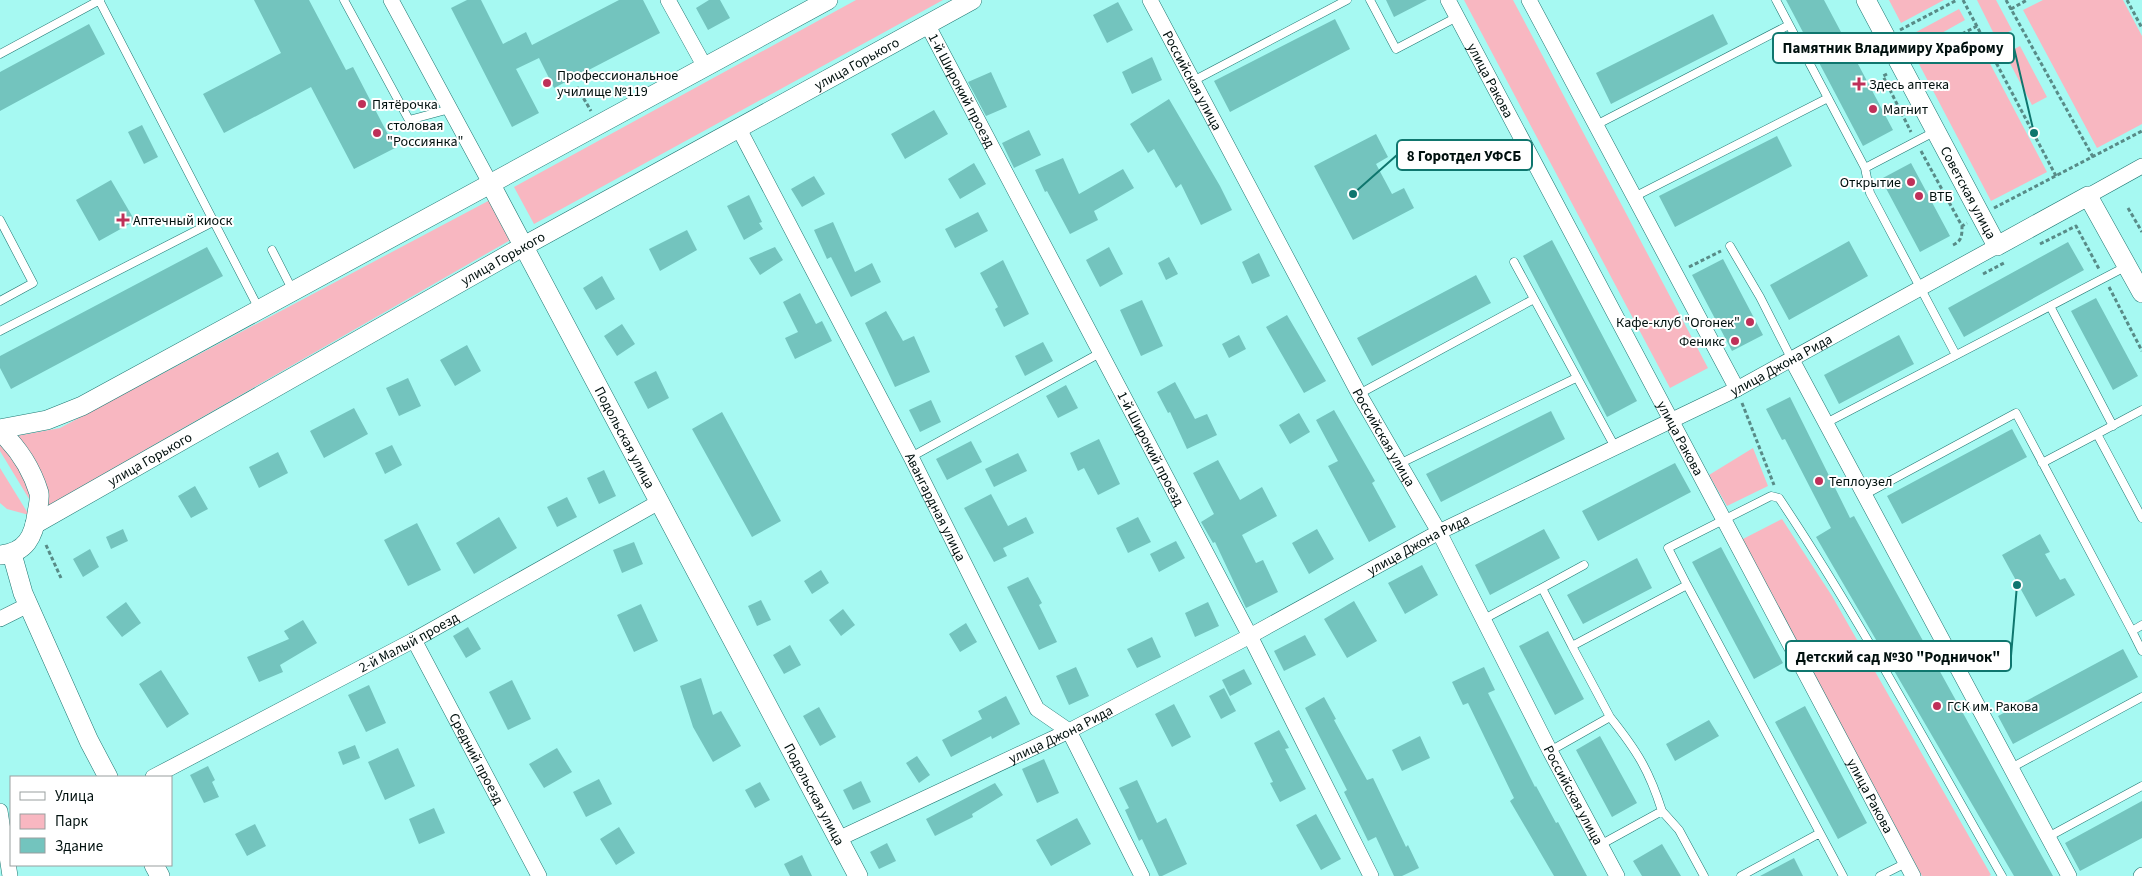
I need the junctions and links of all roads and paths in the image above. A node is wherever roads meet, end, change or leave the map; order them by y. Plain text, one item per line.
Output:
1 (99, 0) edge
2 (344, 0) edge
3 (391, 0) edge
4 (668, 0) edge
5 (828, 0) edge
6 (972, 0) edge
7 (1150, 0) edge
8 (1346, 0) edge
9 (1370, 0) edge
10 (1448, 0) edge
11 (1529, 0) edge
12 (1776, 0) edge
13 (1866, 0) edge
14 (1957, 0) edge
15 (1963, 0) edge
16 (2006, 0) edge
17 (2027, 0) edge
18 (2127, 0) edge
19 (2011, 8) junction
20 (1457, 17) junction
21 (927, 24) junction
22 (1789, 26) junction
23 (1977, 26) junction
24 (2142, 28) edge
25 (1886, 38) junction
26 (0, 54) edge
27 (1902, 66) junction
28 (705, 67) junction
29 (1193, 81) junction
30 (577, 87) dead end
31 (1828, 98) junction
32 (450, 109) junction
33 (599, 124) junction
34 (1596, 125) junction
35 (739, 129) junction
36 (2142, 130) edge
37 (1936, 131) junction
38 (1916, 142) junction
39 (2093, 157) junction
40 (2142, 166) edge
41 (1865, 168) junction
42 (2056, 176) junction
43 (490, 183) junction
44 (2088, 196) junction
45 (1634, 197) junction
46 (2128, 208) dead end
47 (1981, 215) junction
48 (0, 220) edge
49 (213, 222) junction
50 (1962, 226) junction
51 (2076, 226) dead end
52 (2142, 232) edge
53 (1953, 245) dead end
54 (524, 246) junction
55 (1730, 246) joint
56 (1997, 246) junction
57 (272, 250) dead end
58 (1514, 262) dead end
59 (2127, 266) junction
60 (1675, 274) junction
61 (2104, 278) junction
62 (1921, 289) junction
63 (293, 292) junction
64 (2142, 293) edge
65 (1534, 299) junction
66 (0, 301) edge
67 (2050, 306) junction
68 (259, 309) junction
69 (0, 331) edge
70 (2142, 351) edge
71 (1100, 354) junction
72 (1956, 355) junction
73 (1792, 360) junction
74 (1576, 378) junction
75 (1737, 389) junction
76 (1359, 394) junction
77 (2142, 410) edge
78 (1671, 420) junction
79 (1826, 423) junction
80 (2113, 426) junction
81 (0, 430) edge
82 (2098, 434) junction
83 (1615, 447) junction
84 (911, 457) junction
85 (2042, 463) junction
86 (1399, 464) junction
87 (1864, 495) junction
88 (1779, 498) junction
89 (659, 502) junction
90 (2142, 518) edge
91 (1725, 520) junction
92 (36, 524) junction
93 (1439, 532) junction
94 (6, 554) edge
95 (1584, 565) dead end
96 (61, 578) dead end
97 (1687, 585) junction
98 (1542, 588) junction
99 (28, 605) junction
100 (0, 619) edge
101 (1484, 619) junction
102 (2142, 625) edge
103 (2132, 631) junction
104 (1250, 636) junction
105 (414, 640) junction
106 (1572, 646) junction
107 (2142, 651) edge
108 (2142, 697) edge
109 (1610, 717) junction
110 (1069, 731) junction
111 (1550, 751) junction
112 (2011, 768) junction
113 (107, 776) edge
114 (155, 776) edge
115 (2142, 786) edge
116 (0, 811) edge
117 (1662, 811) junction
118 (1820, 833) junction
119 (2048, 837) junction
120 (838, 839) junction
121 (1600, 845) junction
122 (1909, 869) edge
123 (10, 876) edge
124 (539, 876) edge
125 (858, 876) edge
126 (1142, 876) edge
127 (1371, 876) edge
128 (1617, 876) edge
129 (1704, 876) edge
130 (1741, 876) edge
131 (1843, 876) edge
132 (1880, 876) edge
133 (2002, 876) edge
134 (2069, 876) edge

1 - 26 lane
1 - 49 lane
2 - 32 lane
3 - 32 street, Подольская улица
4 - 28 street
5 - 28 street
6 - 21 street, улица Горького
7 - 29 street, Российская улица
8 - 29 lane
9 - 20 lane
10 - 20 street, улица Ракова
11 - 34 street
12 - 22 lane
13 - 25 street, Советская улица
14 - 25 path
15 - 23 path
16 - 19 path
17 - 19 path
18 - 24 path
19 - 39 path
20 - 78 street, улица Ракова
21 - 35 street, улица Горького
21 - 71 street, 1-й Широкий проезд
22 - 31 lane
22 - 34 lane
23 - 27 path
23 - 42 path
25 - 27 street, Советская улица
27 - 37 street, Советская улица
27 - 38 path
28 - 33 street
29 - 76 street, Российская улица
30 - 33 path
31 - 41 lane
31 - 45 lane
32 - 43 street, Подольская улица
33 - 43 street
34 - 45 street
35 - 54 street, улица Горького
35 - 84 street, Авангардная улица
36 - 39 path
37 - 38 lane
37 - 47 street, Советская улица
38 - 41 lane
38 - 50 path
39 - 42 path
40 - 44 street
41 - 62 lane
42 - 47 path
43 - 54 street, Подольская улица
43 - 63 street
44 - 56 street, Советская улица
44 - 59 street
45 - 60 street
46 - 52 path
47 - 50 path
47 - 56 street, Советская улица
48 - 66 lane
49 - 68 lane
49 - 69 lane
50 - 53 path
51 - 61 path
54 - 89 street, Подольская улица
54 - 92 street, улица Горького
55 - 60 path
55 - 73 lane
56 - 62 street, улица Джона Рида
57 - 63 lane
58 - 65 lane
59 - 61 lane
59 - 64 street
60 - 75 street
61 - 67 lane
61 - 70 path
62 - 72 lane
62 - 73 street, улица Джона Рида
63 - 68 street
65 - 74 lane
65 - 76 lane
67 - 72 lane
67 - 80 lane
68 - 81 street
71 - 84 lane
71 - 104 street, 1-й Широкий проезд
72 - 79 lane
73 - 75 street, улица Джона Рида
73 - 79 street
74 - 83 lane
74 - 86 lane
75 - 78 street, улица Джона Рида
75 - 88 path
76 - 86 street, Российская улица
77 - 80 lane
78 - 83 street, улица Джона Рида
78 - 91 street, улица Ракова
79 - 87 street
80 - 82 lane
81 - 92 street
82 - 85 lane
82 - 90 lane
83 - 93 street, улица Джона Рида
84 - 110 street, Авангардная улица
85 - 87 lane
85 - 103 lane
86 - 93 street, Российская улица
87 - 112 street
88 - 91 lane
88 - 133 lane
89 - 105 street, 2-й Малый проезд
89 - 120 street, Подольская улица
91 - 97 lane
91 - 122 street, улица Ракова
92 - 94 street
92 - 96 path
93 - 101 street, Российская улица
93 - 104 street, улица Джона Рида
94 - 99 street
95 - 98 lane
97 - 106 lane
97 - 118 lane
98 - 101 lane
98 - 106 lane
99 - 100 street
99 - 113 street
101 - 111 street, Российская улица
102 - 103 lane
103 - 107 lane
104 - 110 street, улица Джона Рида
104 - 127 street, 1-й Широкий проезд
105 - 114 street, 2-й Малый проезд
105 - 124 street, Средний проезд
106 - 109 lane
108 - 112 lane
109 - 111 lane
109 - 117 lane
110 - 120 street, улица Джона Рида
110 - 126 street, Авангардная улица
111 - 121 street, Российская улица
112 - 119 street
115 - 119 lane
116 - 123 street
117 - 121 lane
117 - 129 lane
118 - 130 lane
118 - 131 lane
119 - 134 street
120 - 125 street, Подольская улица
121 - 128 street, Российская улица
122 - 132 lane

